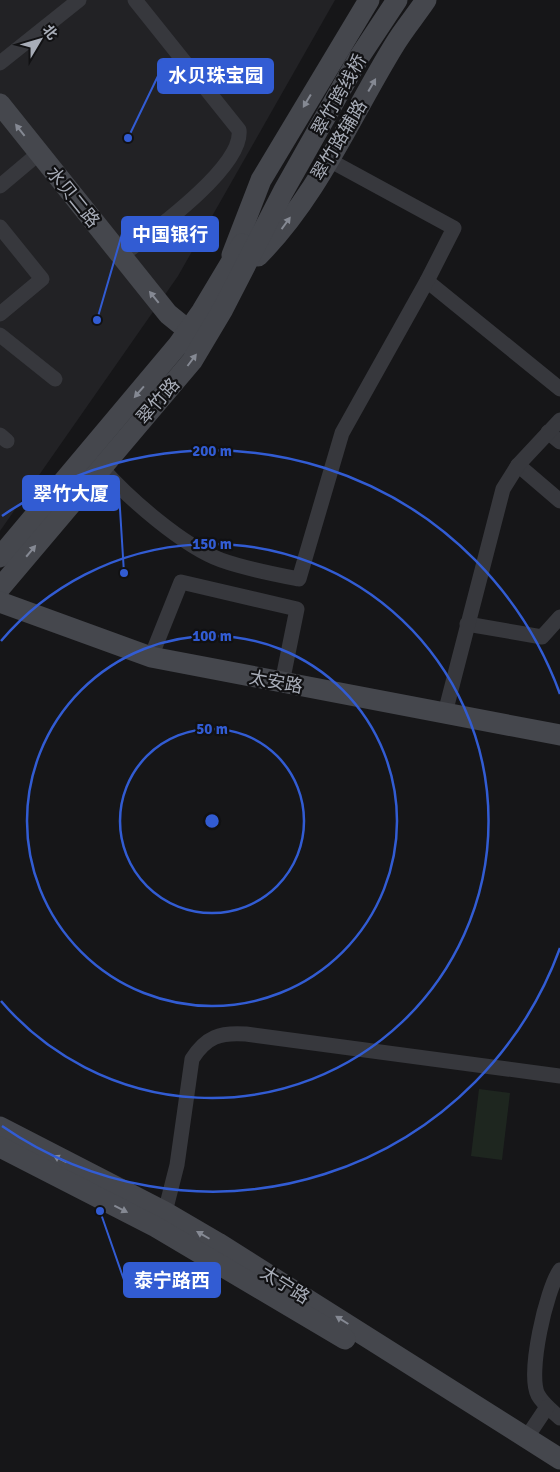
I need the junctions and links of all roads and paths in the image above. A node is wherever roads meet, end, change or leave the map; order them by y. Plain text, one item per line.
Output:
1 (79, 0) edge
2 (136, 0) edge
3 (369, 0) edge
4 (389, 0) edge
5 (397, 0) edge
6 (426, 0) edge
7 (0, 63) edge
8 (0, 104) edge
9 (38, 154) junction
10 (329, 160) junction
11 (0, 186) edge
12 (280, 190) junction
13 (0, 227) edge
14 (121, 256) junction
15 (235, 269) junction
16 (427, 281) junction
17 (0, 314) edge
18 (189, 331) junction
19 (0, 335) edge
20 (55, 379) dead end
21 (560, 389) edge
22 (560, 420) edge
23 (548, 432) junction
24 (560, 442) edge
25 (518, 465) junction
26 (100, 467) junction
27 (560, 501) edge
28 (0, 556) edge
29 (0, 588) edge
30 (0, 602) edge
31 (560, 617) edge
32 (467, 624) junction
33 (151, 657) junction
34 (282, 683) junction
35 (445, 713) junction
36 (560, 735) edge
37 (560, 1076) edge
38 (0, 1127) edge
39 (0, 1147) edge
40 (164, 1212) junction
41 (560, 1270) edge
42 (547, 1407) junction
43 (560, 1418) edge
44 (527, 1438) junction
45 (560, 1459) edge
46 (555, 1472) edge

1 - 7 street
2 - 14 street
3 -> 15 main road
4 - 12 main road, 翠竹跨线桥
5 - 12 main road, 翠竹跨线桥
10 -> 6 main road, 翠竹路辅路
9 -> 8 main road, 水贝二路
9 - 11 street
9 - 14 main road, 水贝二路
15 -> 10 main road, 翠竹路辅路
10 - 16 street
12 - 15 main road, 翠竹路
13 - 17 street
18 -> 14 main road, 水贝二路
15 - 18 main road, 翠竹路
26 -> 15 main road, 翠竹路
16 - 21 street
16 - 26 street
18 -> 28 main road, 翠竹路
19 - 20 street
22 - 23 street
23 - 24 street
23 - 25 street
25 - 27 street
25 - 32 street
29 -> 26 main road, 翠竹路
30 - 33 main road, 太安路
31 - 32 street
32 - 35 street
33 - 34 main road, 太安路
33 - 34 street
34 - 35 main road, 太安路
35 - 36 main road, 太安路
37 - 40 street
40 -> 38 main road, 太宁路
39 -> 46 main road, 太宁路
44 -> 40 main road, 太宁路
41 - 42 street
42 - 43 street
42 - 44 street
44 - 45 main road, 太宁路

